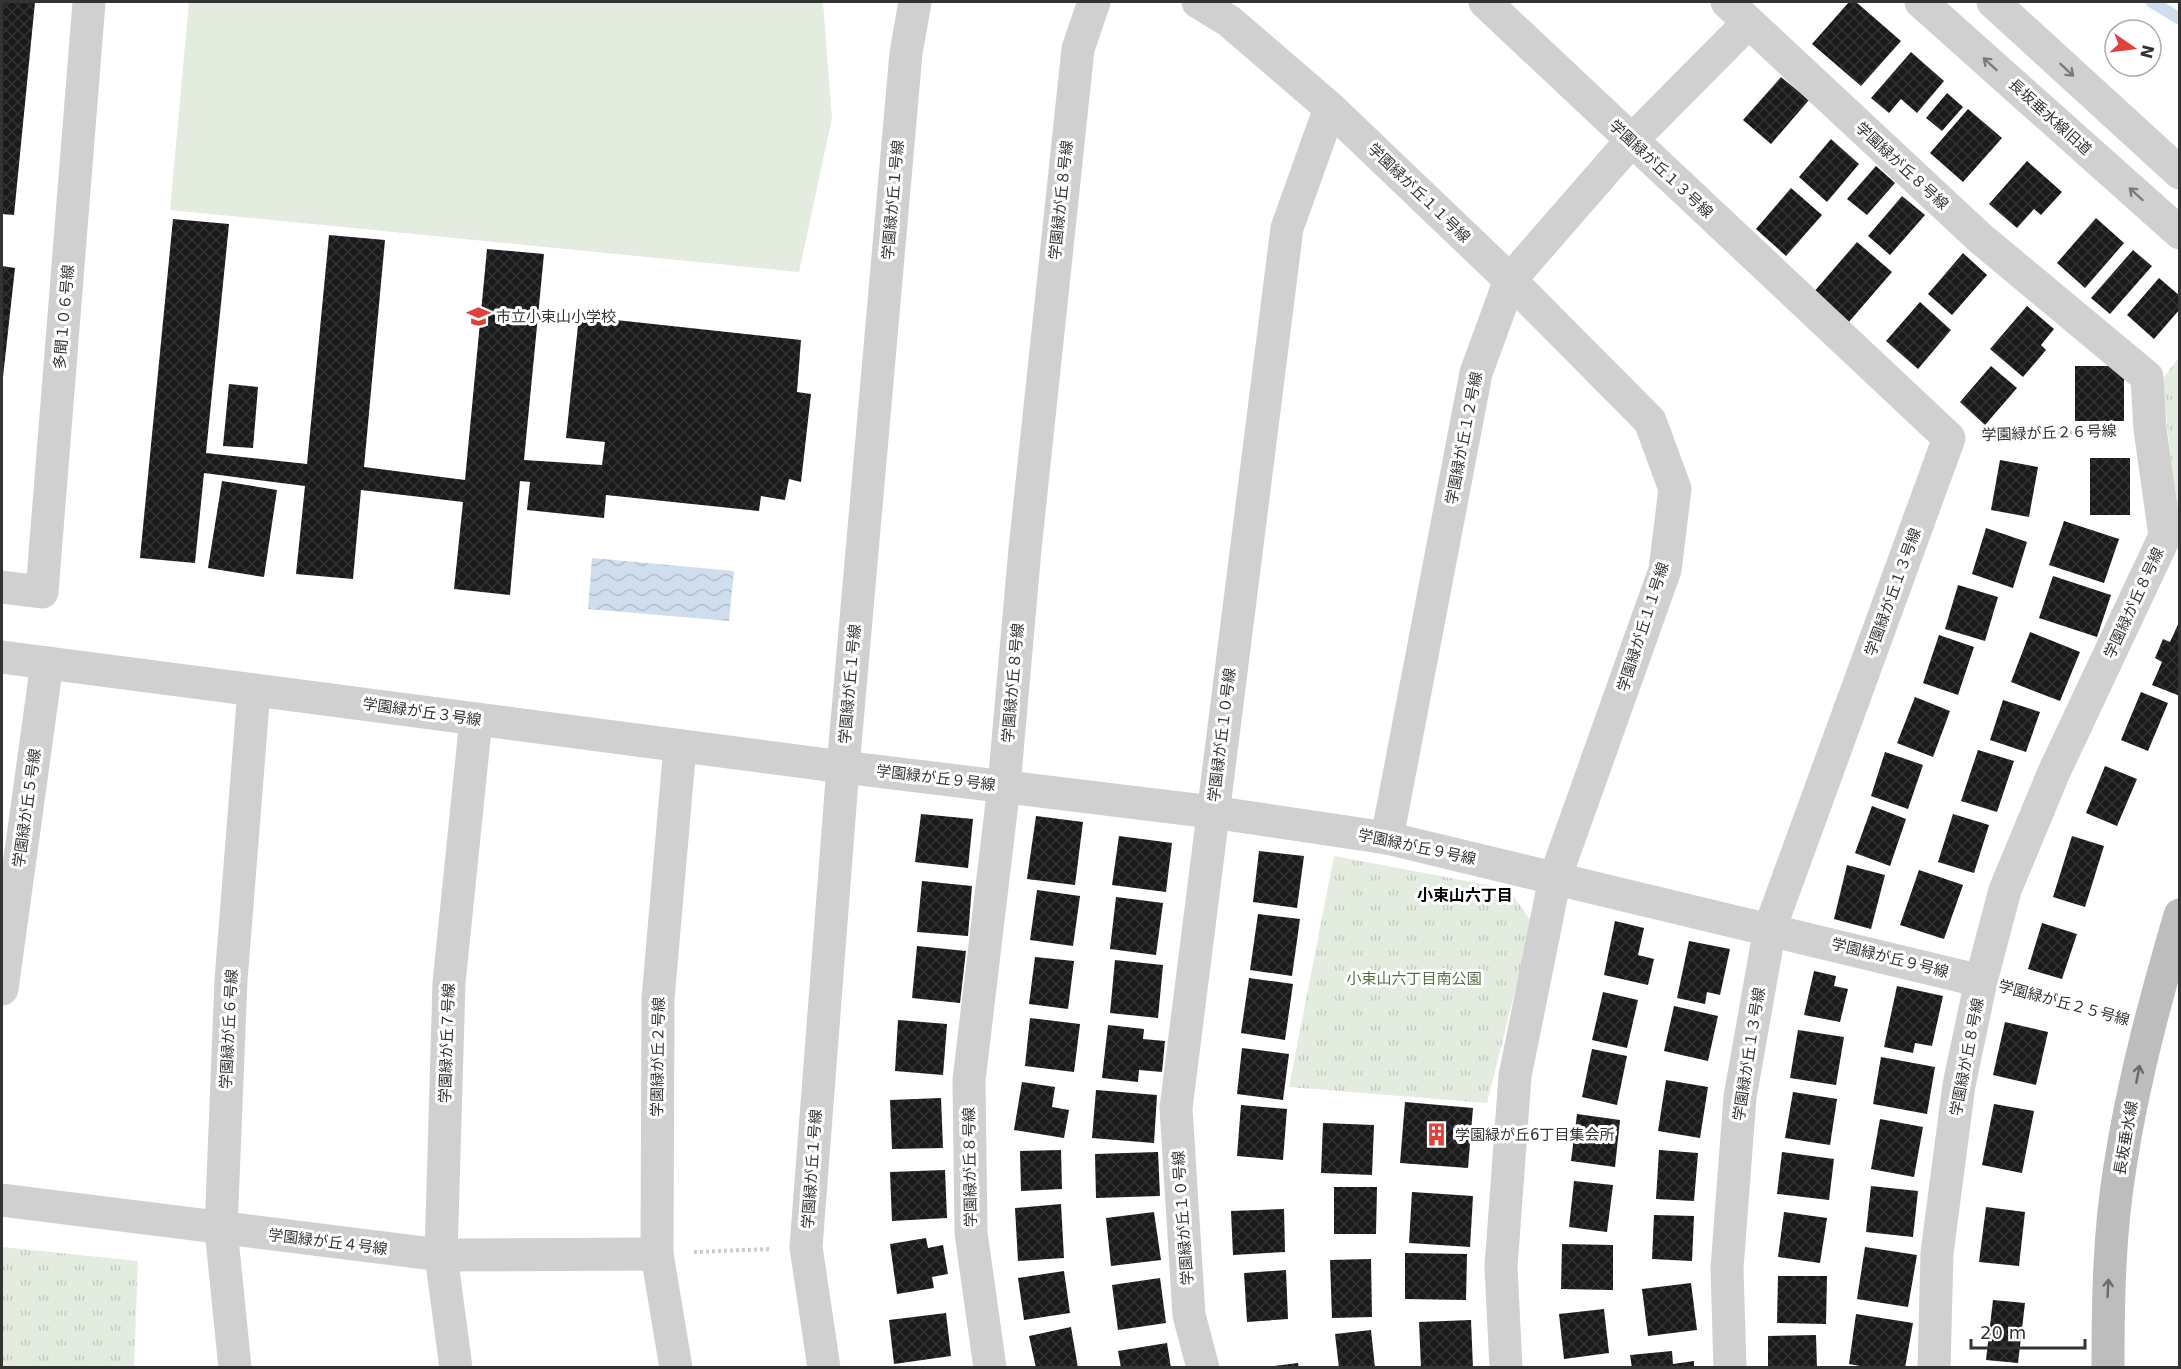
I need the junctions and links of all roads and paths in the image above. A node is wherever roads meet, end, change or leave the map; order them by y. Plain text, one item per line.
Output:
1 (89, 2) edge
2 (915, 2) edge
3 (1094, 2) edge
4 (1198, 2) edge
5 (1485, 2) edge
6 (1921, 2) edge
7 (1993, 2) edge
8 (1737, 12) edge
9 (1330, 108) junction
10 (1631, 141) junction
11 (2180, 173) edge
12 (2180, 233) edge
13 (1510, 280) junction
14 (2150, 429) junction
15 (1949, 438) junction
16 (2, 587) edge
17 (2, 657) edge
18 (47, 663) junction
19 (254, 690) junction
20 (476, 719) junction
21 (680, 746) junction
22 (843, 767) junction
23 (1004, 786) junction
24 (1212, 812) junction
25 (1388, 838) junction
26 (1555, 878) junction
27 (2180, 915) edge
28 (1770, 928) junction
29 (1981, 981) junction
30 (2, 989) edge
31 (2148, 1025) junction
32 (2, 1200) edge
33 (221, 1229) junction
34 (806, 1247) junction
35 (657, 1254) junction
36 (441, 1255) junction
37 (235, 1368) edge
38 (456, 1368) edge
39 (676, 1368) edge
40 (824, 1368) edge
41 (990, 1368) edge
42 (1203, 1368) edge
43 (1506, 1368) edge
44 (1730, 1368) edge
45 (1935, 1368) edge
46 (2108, 1368) edge

1 - 16 street, 多聞１０６号線
2 - 22 street, 学園緑が丘１号線
3 - 23 street, 学園緑が丘８号線
4 - 9 street, 学園緑が丘１１号線
5 - 10 street, 学園緑が丘１３号線
12 -> 6 street, 長坂垂水線旧道
7 -> 11 street
8 - 10 street, 学園緑が丘１２号線
8 - 14 street, 学園緑が丘８号線
9 - 13 street, 学園緑が丘１１号線
9 - 24 street, 学園緑が丘１０号線
10 - 13 street, 学園緑が丘１２号線
10 - 15 street, 学園緑が丘１３号線
13 - 25 street, 学園緑が丘１２号線
13 - 26 street, 学園緑が丘１１号線
14 - 15 path, 学園緑が丘２６号線
14 - 29 street, 学園緑が丘８号線
15 - 28 street, 学園緑が丘１３号線
17 - 18 street, 学園緑が丘３号線
18 - 19 street, 学園緑が丘３号線
18 - 30 street, 学園緑が丘５号線
19 - 20 street, 学園緑が丘３号線
19 - 33 street, 学園緑が丘６号線
20 - 21 street, 学園緑が丘３号線
20 - 36 street, 学園緑が丘７号線
21 - 22 street, 学園緑が丘３号線
21 - 35 street, 学園緑が丘２号線
22 - 23 street, 学園緑が丘９号線
22 - 34 street, 学園緑が丘１号線
23 - 24 street, 学園緑が丘９号線
23 - 41 street, 学園緑が丘８号線
24 - 25 street, 学園緑が丘９号線
24 - 42 street, 学園緑が丘１０号線
25 - 26 street, 学園緑が丘９号線
26 - 28 street, 学園緑が丘９号線
26 - 43 street, 学園緑が丘１１号線
27 - 31 main road, 長坂垂水線
28 - 29 street, 学園緑が丘９号線
28 - 44 street, 学園緑が丘１３号線
29 - 31 path, 学園緑が丘２５号線
29 - 45 street, 学園緑が丘８号線
46 -> 31 main road, 長坂垂水線
32 - 33 street, 学園緑が丘４号線
33 - 36 street, 学園緑が丘４号線
33 - 37 street, 学園緑が丘６号線
34 - 35 path
34 - 40 street, 学園緑が丘１号線
35 - 36 street, 学園緑が丘４号線
35 - 39 street, 学園緑が丘２号線
36 - 38 street, 学園緑が丘７号線

